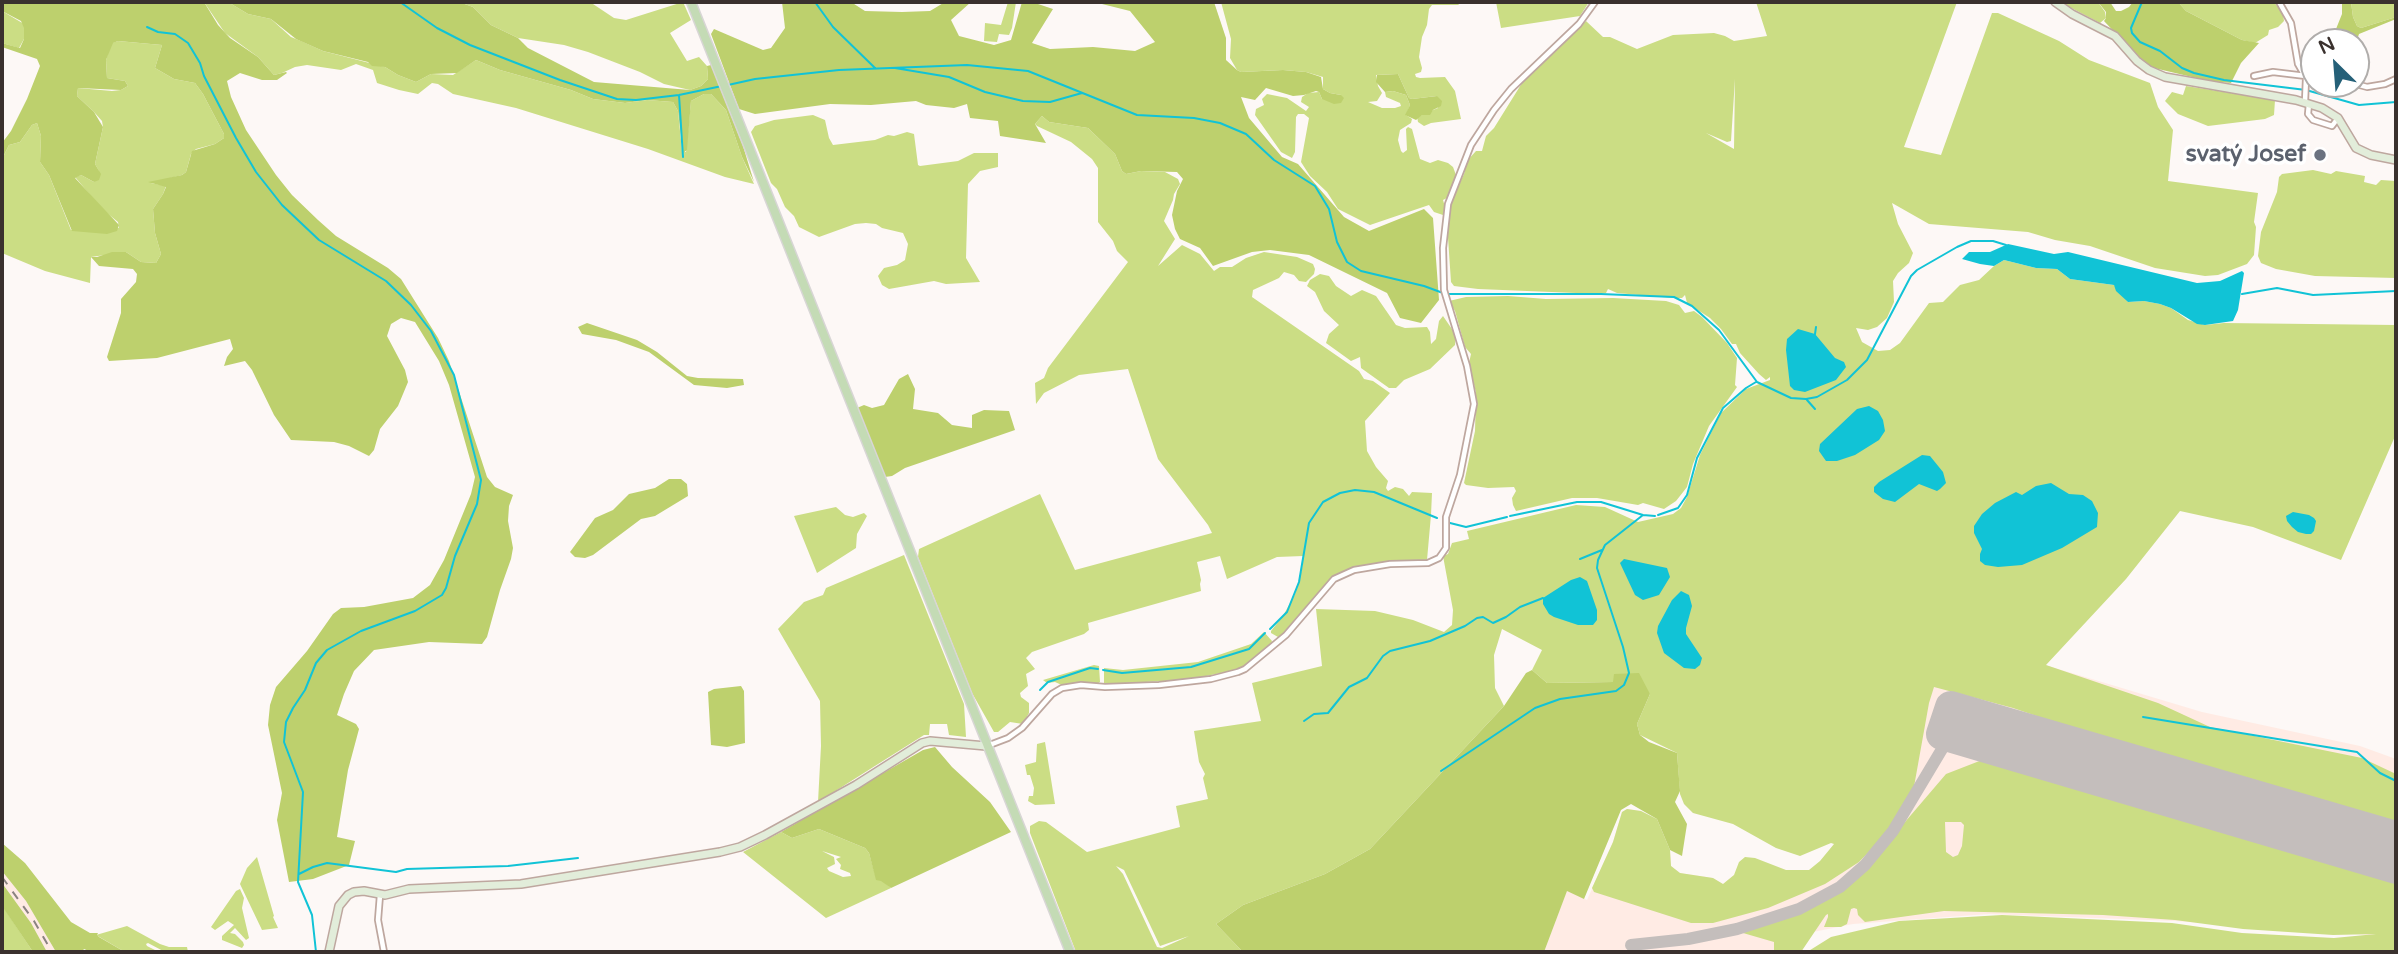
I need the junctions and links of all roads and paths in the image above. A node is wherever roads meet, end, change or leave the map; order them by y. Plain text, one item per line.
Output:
1 (691, 2) edge
2 (1595, 2) edge
3 (2055, 2) edge
4 (2278, 2) edge
5 (2300, 68) edge
6 (2254, 76) dead end
7 (2300, 77) edge
8 (2396, 79) edge
9 (2370, 86) edge
10 (2306, 101) junction
11 (2338, 118) junction
12 (2396, 160) edge
13 (986, 746) junction
14 (380, 895) junction
15 (329, 952) edge
16 (384, 952) edge
17 (1070, 952) edge

1 - 13 main road
2 - 13 street
3 - 10 street
4 - 5 street
6 - 7 street
8 - 9 street
10 - 11 street
10 - 11 street
11 - 12 street
13 - 14 street
13 - 17 main road
14 - 15 street
14 - 16 street

